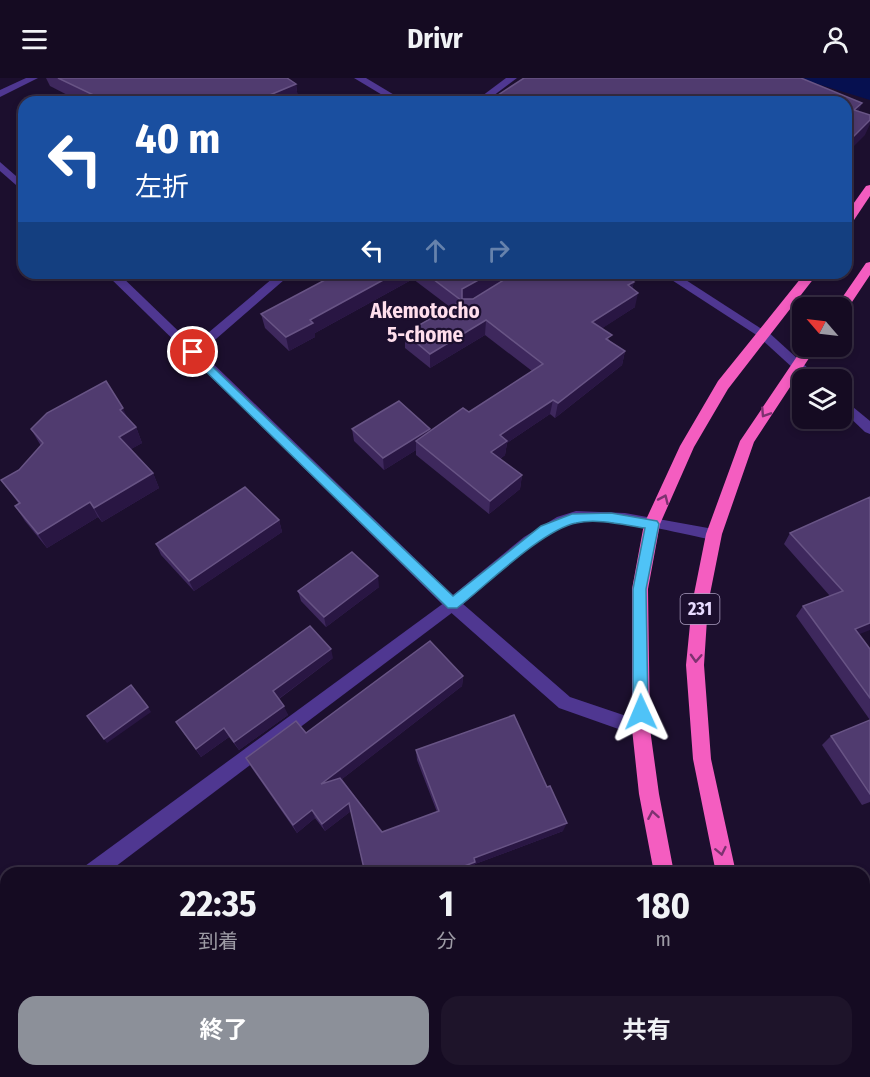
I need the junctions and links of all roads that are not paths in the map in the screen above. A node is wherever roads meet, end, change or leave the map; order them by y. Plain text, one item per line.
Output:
1 (33, 78) edge
2 (359, 78) edge
3 (512, 78) edge
4 (0, 94) edge
5 (390, 96) edge
6 (487, 96) edge
7 (0, 165) edge
8 (18, 183) edge
9 (870, 188) edge
10 (852, 214) edge
11 (870, 266) edge
12 (117, 279) edge
13 (279, 279) edge
14 (676, 279) edge
15 (807, 279) edge
16 (849, 297) edge
17 (762, 333) junction
18 (193, 352) junction
19 (802, 357) edge
20 (797, 364) junction
21 (803, 369) edge
22 (852, 412) edge
23 (870, 429) edge
24 (652, 524) junction
25 (714, 534) junction
26 (453, 604) junction
27 (641, 729) junction
28 (100, 867) edge
29 (663, 867) edge
30 (725, 867) edge

1 - 4 street
2 - 5 street
3 - 6 street
7 - 8 street
9 - 10 highway
11 - 16 highway
12 - 18 street
13 - 18 street
14 - 17 street
15 - 17 highway
17 - 20 street
24 -> 17 highway
18 - 26 street
19 - 20 highway, 231
20 - 21 street
20 -> 25 highway, 231
22 - 23 street
24 - 25 street
24 - 26 street
24 - 27 highway
25 -> 30 highway, 231
26 - 27 street
26 - 28 street
29 -> 27 highway

